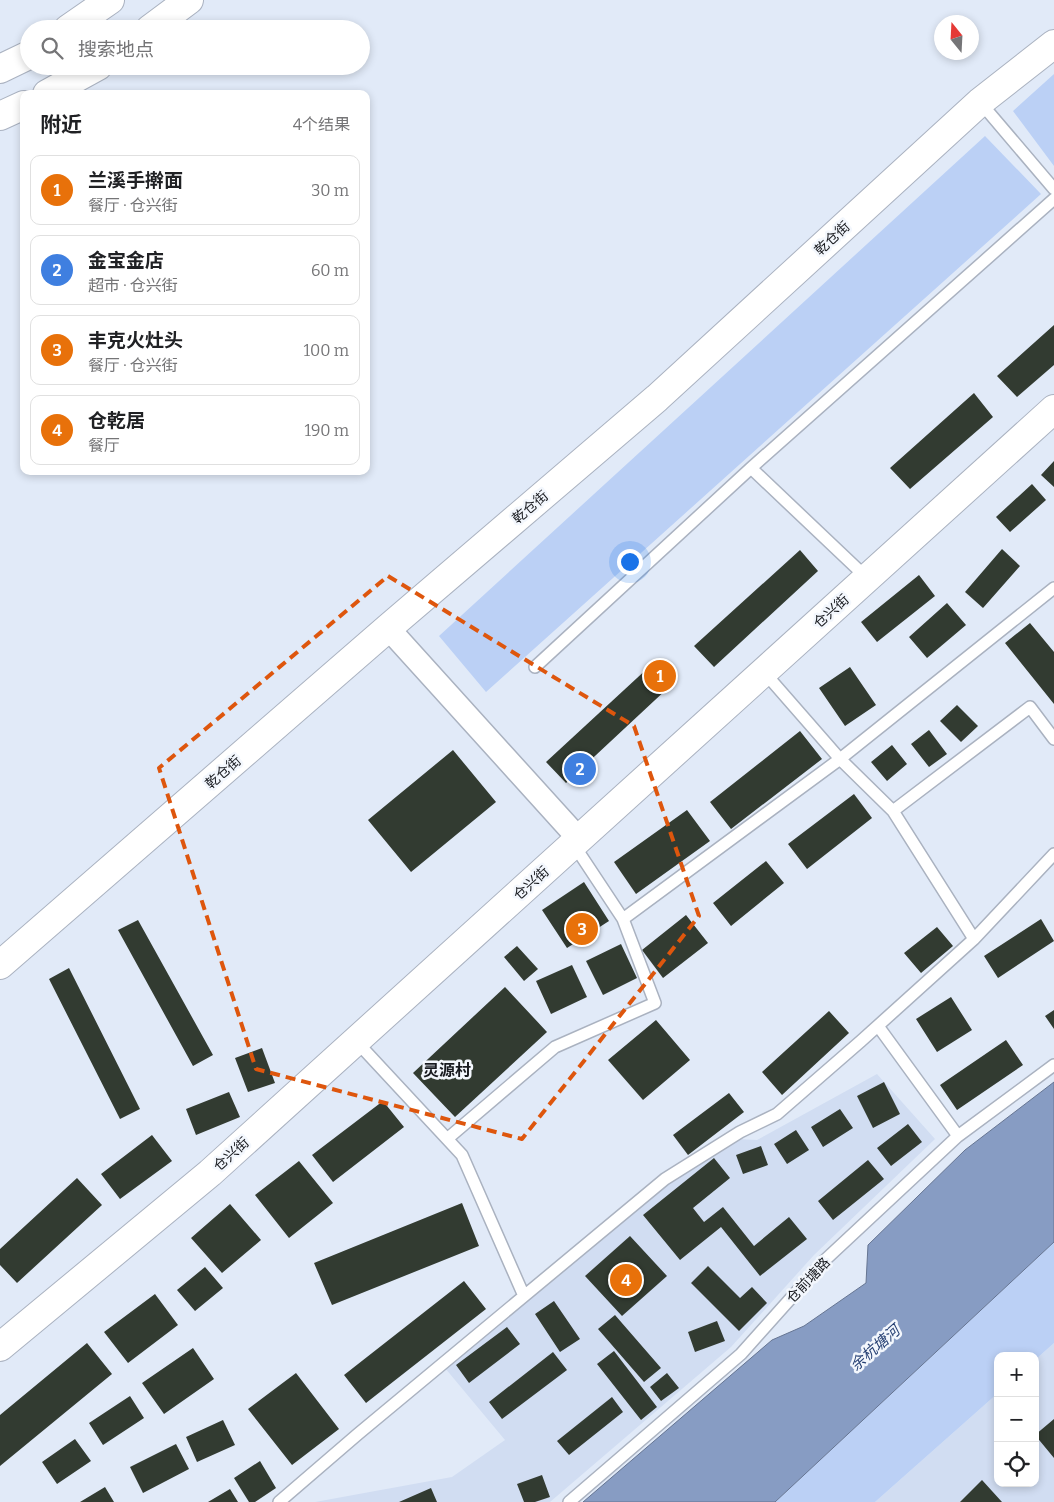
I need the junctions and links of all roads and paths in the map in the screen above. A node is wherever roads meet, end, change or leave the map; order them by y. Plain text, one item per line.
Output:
1 (110, 0) edge
2 (189, 0) edge
3 (81, 20) edge
4 (162, 20) edge
5 (1054, 44) edge
6 (20, 59) edge
7 (0, 69) edge
8 (82, 75) edge
9 (54, 90) edge
10 (980, 102) junction
11 (20, 107) edge
12 (0, 116) edge
13 (1054, 188) edge
14 (1054, 199) edge
15 (1054, 409) edge
16 (751, 468) junction
17 (867, 578) junction
18 (1054, 588) edge
19 (388, 628) junction
20 (535, 667) dead end
21 (764, 672) junction
22 (1054, 739) edge
23 (840, 759) junction
24 (893, 811) junction
25 (576, 841) junction
26 (1054, 854) edge
27 (623, 919) junction
28 (974, 938) junction
29 (0, 965) edge
30 (878, 1026) junction
31 (356, 1041) junction
32 (1054, 1065) edge
33 (958, 1136) junction
34 (447, 1139) junction
35 (524, 1296) junction
36 (0, 1347) edge
37 (279, 1502) edge
38 (568, 1502) edge

1 - 3 street
2 - 4 street
5 - 10 street, 乾仓街
6 - 7 street
8 - 9 street
10 - 13 lane
10 - 19 street, 乾仓街
11 - 12 street
14 - 16 lane
15 - 17 street, 仓兴街
16 - 17 lane
16 - 20 lane
17 - 21 street, 仓兴街
18 - 23 lane
19 - 25 street
19 - 29 street, 乾仓街
21 - 23 lane
21 - 25 street, 仓兴街
22 - 24 lane
23 - 24 lane
23 - 27 lane
24 - 28 lane
25 - 27 lane
25 - 31 street, 仓兴街
26 - 28 lane
27 - 34 lane
28 - 30 lane
30 - 33 lane
30 - 35 lane
31 - 34 lane
31 - 36 street, 仓兴街
32 - 33 lane, 仓前塘路
33 - 38 lane, 仓前塘路
34 - 35 lane
35 - 37 lane

